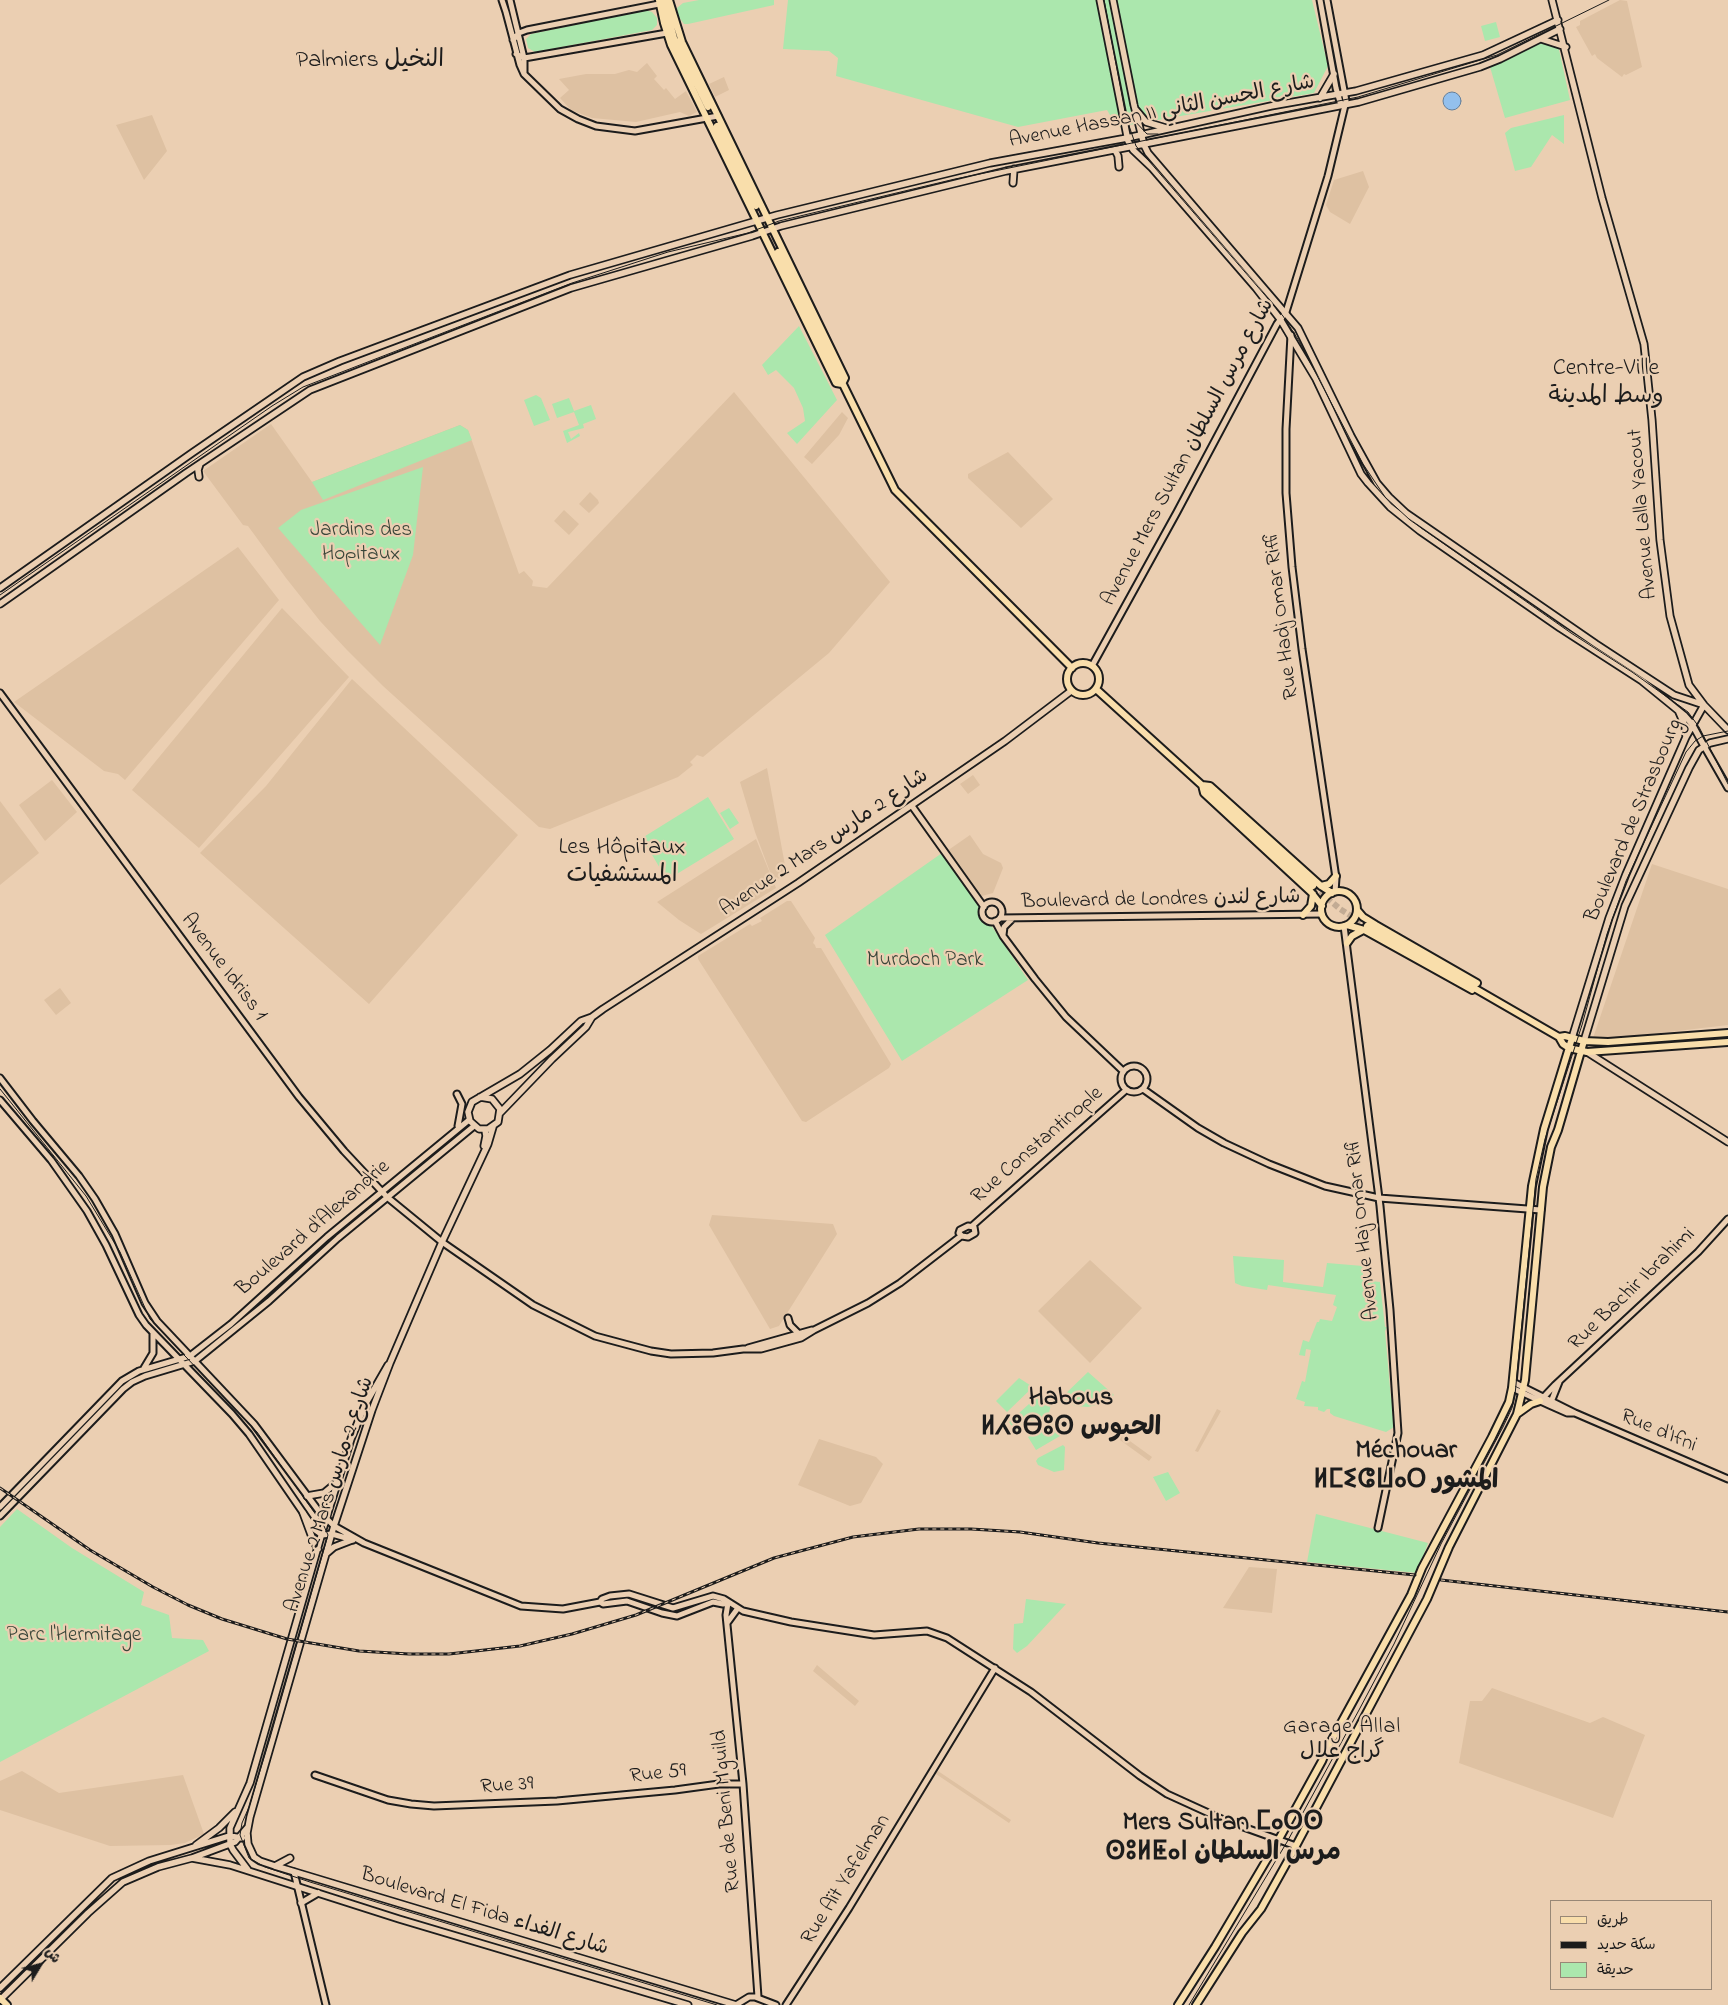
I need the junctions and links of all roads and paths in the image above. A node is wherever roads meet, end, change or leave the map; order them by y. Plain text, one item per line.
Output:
1 (502, 0) edge
2 (510, 0) edge
3 (669, 0) edge
4 (1100, 0) edge
5 (1113, 0) edge
6 (1320, 0) edge
7 (1327, 0) edge
8 (1552, 0) edge
9 (661, 1) edge
10 (1558, 20) junction
11 (1560, 29) junction
12 (519, 33) junction
13 (666, 33) junction
14 (1541, 39) junction
15 (513, 40) junction
16 (1566, 47) junction
17 (516, 54) junction
18 (524, 58) junction
19 (524, 74) junction
20 (1334, 74) junction
21 (1345, 93) junction
22 (1338, 94) junction
23 (1320, 98) junction
24 (1134, 105) junction
25 (1344, 106) junction
26 (708, 107) tunnel mouth
27 (718, 116) junction
28 (707, 118) junction
29 (717, 126) tunnel mouth
30 (1173, 128) junction
31 (1141, 135) junction
32 (1127, 138) junction
33 (1144, 145) junction
34 (1131, 147) junction
35 (1115, 150) junction
36 (1119, 168) dead end
37 (1014, 169) junction
38 (1013, 183) dead end
39 (756, 206) tunnel mouth
40 (767, 217) junction
41 (757, 221) junction
42 (772, 229) junction
43 (763, 233) junction
44 (778, 252) tunnel mouth
45 (1286, 312) junction
46 (1280, 319) junction
47 (1291, 335) junction
48 (842, 384) junction
49 (200, 464) junction
50 (199, 476) dead end
51 (0, 588) edge
52 (0, 604) edge
53 (1092, 666) junction
54 (1072, 668) junction
55 (1096, 689) junction
56 (1071, 691) junction
57 (0, 693) edge
58 (1704, 705) junction
59 (1676, 708) junction
60 (1692, 724) junction
61 (1727, 728) edge
62 (1686, 737) junction
63 (1728, 740) edge
64 (1704, 746) junction
65 (1202, 785) junction
66 (1728, 788) edge
67 (912, 806) junction
68 (1336, 876) junction
69 (1313, 886) tunnel mouth
70 (1321, 886) junction
71 (1333, 892) junction
72 (1313, 894) junction
73 (1322, 906) junction
74 (984, 907) junction
75 (1357, 910) junction
76 (1322, 914) junction
77 (1303, 915) junction
78 (1012, 919) junction
79 (998, 920) junction
80 (1346, 925) junction
81 (1365, 928) junction
82 (1003, 936) junction
83 (1347, 943) junction
84 (1496, 999) junction
85 (592, 1018) junction
86 (1559, 1037) junction
87 (1728, 1037) edge
88 (1572, 1038) junction
89 (1584, 1041) junction
90 (1569, 1048) junction
91 (1585, 1052) junction
92 (1123, 1070) junction
93 (0, 1078) edge
94 (1143, 1089) junction
95 (1126, 1090) junction
96 (457, 1094) dead end
97 (480, 1098) junction
98 (0, 1100) edge
99 (500, 1113) junction
100 (469, 1120) junction
101 (474, 1126) junction
102 (493, 1127) junction
103 (458, 1128) junction
104 (484, 1130) junction
105 (1728, 1142) edge
106 (478, 1165) junction
107 (382, 1191) junction
108 (388, 1197) junction
109 (1379, 1198) junction
110 (1530, 1208) junction
111 (1541, 1210) junction
112 (1728, 1220) edge
113 (972, 1226) junction
114 (961, 1236) junction
115 (442, 1242) junction
116 (788, 1318) dead end
117 (814, 1330) junction
118 (153, 1333) junction
119 (798, 1333) junction
120 (768, 1344) junction
121 (190, 1356) junction
122 (178, 1359) junction
123 (195, 1360) junction
124 (390, 1363) junction
125 (184, 1365) junction
126 (144, 1369) junction
127 (1559, 1382) junction
128 (1512, 1385) junction
129 (1523, 1391) junction
130 (1542, 1399) junction
131 (1550, 1403) junction
132 (1517, 1414) junction
133 (1728, 1479) edge
134 (336, 1484) junction
135 (307, 1496) junction
136 (0, 1507) edge
137 (303, 1513) junction
138 (0, 1516) edge
139 (326, 1519) junction
140 (334, 1526) junction
141 (1378, 1528) dead end
142 (332, 1534) junction
143 (322, 1535) junction
144 (354, 1540) junction
145 (318, 1549) junction
146 (327, 1553) junction
147 (728, 1603) junction
148 (738, 1608) junction
149 (727, 1623) junction
150 (995, 1668) junction
151 (315, 1776) dead end
152 (743, 1784) junction
153 (605, 1796) joint
154 (241, 1805) junction
155 (248, 1827) junction
156 (230, 1836) junction
157 (241, 1837) junction
158 (1279, 1839) junction
159 (248, 1840) junction
160 (230, 1844) junction
161 (1296, 1846) junction
162 (191, 1849) junction
163 (192, 1858) junction
164 (290, 1858) dead end
165 (275, 1866) junction
166 (248, 1870) junction
167 (294, 1872) junction
168 (298, 1886) junction
169 (318, 1893) junction
170 (301, 1903) junction
171 (0, 1988) edge
172 (758, 1997) junction
173 (0, 1999) edge
174 (7, 2005) edge
175 (326, 2005) edge
176 (688, 2005) edge
177 (736, 2005) edge
178 (776, 2005) edge
179 (786, 2005) edge
180 (1178, 2005) edge
181 (1196, 2005) edge

1 - 15 street
2 - 12 street
3 - 27 main road
4 - 32 main road
5 - 24 main road
6 - 20 street
7 - 21 street, Avenue Mers Sultan شارع مرس السلطان
8 - 10 main road, Avenue Lalla Yacout
9 - 12 street
9 - 13 main road
9 - 26 main road
10 - 11 main road, Avenue Lalla Yacout
10 - 21 main road, Avenue Hassan II شارع الحسن الثاني
11 - 14 main road, Avenue Hassan II شارع الحسن الثاني
11 - 16 main road, Avenue Lalla Yacout
12 - 15 street
12 - 18 street
13 - 18 street
13 - 28 main road
14 - 16 main road
14 - 25 main road, Avenue Hassan II شارع الحسن الثاني
15 - 17 street
16 - 58 main road, Avenue Lalla Yacout
17 - 18 street
17 - 19 street
18 - 19 street
19 - 28 street
20 - 22 street
20 - 23 main road
21 - 22 main road, Avenue Hassan II شارع الحسن الثاني
21 - 25 street, Avenue Mers Sultan شارع مرس السلطان
22 - 23 main road, Avenue Hassan II شارع الحسن الثاني
22 - 25 street
23 - 30 main road, Avenue Hassan II شارع الحسن الثاني
24 - 30 main road
24 - 31 main road
25 - 33 main road, Avenue Hassan II شارع الحسن الثاني
25 - 45 street, Avenue Mers Sultan شارع مرس السلطان
27 - 28 street
27 - 40 main road
28 - 41 main road
29 - 39 main road
30 - 31 main road, Avenue Hassan II شارع الحسن الثاني
31 - 32 main road, Avenue Hassan II شارع الحسن الثاني
31 - 33 main road
32 - 34 main road
32 - 40 main road, Avenue Hassan II شارع الحسن الثاني
33 - 34 main road, Avenue Hassan II شارع الحسن الثاني
33 - 45 main road
34 - 35 main road, Avenue Hassan II شارع الحسن الثاني
34 - 46 main road
35 - 36 main road
35 - 37 main road, Avenue Hassan II شارع الحسن الثاني
37 - 38 main road
37 - 42 main road, Avenue Hassan II شارع الحسن الثاني
40 - 41 main road, Avenue Hassan II شارع الحسن الثاني
40 - 42 main road
41 - 43 main road
41 - 51 main road, Avenue Hassan II شارع الحسن الثاني
42 - 43 main road, Avenue Hassan II شارع الحسن الثاني
42 - 48 main road
43 - 48 main road
43 - 49 main road, Avenue Hassan II شارع الحسن الثاني
44 - 48 main road
45 - 46 street, Avenue Mers Sultan شارع مرس السلطان
45 - 58 main road
46 - 47 main road
46 - 53 street, Avenue Mers Sultan شارع مرس السلطان
47 - 59 main road
47 - 68 street, Rue Hadj Omar Riffi
48 - 54 main road
49 - 50 main road
49 - 52 main road, Avenue Hassan II شارع الحسن الثاني
53 - 54 main road
53 - 55 main road
54 - 56 main road
55 - 56 main road
55 - 65 main road
56 - 67 main road, Avenue 2 Mars شارع 2 مارس
57 - 107 street, Avenue Idriss 1
58 - 60 main road, Boulevard de Strasbourg
58 - 61 main road
59 - 60 main road
59 - 62 main road
60 - 62 main road, Boulevard de Strasbourg
60 - 64 main road
62 - 88 main road, Boulevard de Strasbourg
63 - 64 main road, Boulevard de Strasbourg
64 - 66 street
64 - 89 main road, Boulevard de Strasbourg
65 - 69 main road
65 - 70 main road
65 - 72 main road
67 - 74 street
67 - 85 main road, Avenue 2 Mars شارع 2 مارس
68 - 70 main road
68 - 71 street, Rue Hadj Omar Riffi
70 - 71 main road
71 - 73 main road
71 - 75 main road
72 - 73 main road
72 - 77 main road
73 - 76 main road
74 - 79 street
74 - 79 street
75 - 80 main road
75 - 84 main road
76 - 77 street, Boulevard de Londres شارع لندن
76 - 80 main road
77 - 78 street, Boulevard de Londres شارع لندن
78 - 79 street, Boulevard de Londres شارع لندن
78 - 82 street
79 - 82 street
80 - 81 main road
80 - 83 street, Avenue Haj Omar Rifi
81 - 83 main road
81 - 84 main road
82 - 92 street
83 - 109 street, Avenue Haj Omar Rifi
84 - 86 main road
85 - 97 main road, Avenue 2 Mars شارع 2 مارس
85 - 99 main road, Avenue 2 Mars شارع 2 مارس
86 - 88 main road
86 - 90 main road
87 - 89 main road
87 - 91 main road
88 - 89 main road
88 - 90 main road
89 - 91 main road
90 - 91 main road
90 - 110 main road
91 - 105 main road
91 - 111 main road
92 - 94 street
92 - 95 street
93 - 121 street
94 - 95 street
94 - 109 street
95 - 113 street, Rue Constantinople
96 - 103 street
97 - 99 main road
97 - 100 main road
98 - 118 street
99 - 102 main road
100 - 101 main road
100 - 103 street, Boulevard d'Alexandrie
101 - 104 main road
101 - 108 street, Boulevard d'Alexandrie
102 - 104 main road
102 - 106 main road
103 - 107 street, Boulevard d'Alexandrie
104 - 106 main road
106 - 115 main road
107 - 108 street, Avenue Idriss 1
107 - 121 street, Boulevard d'Alexandrie
108 - 115 street, Avenue Idriss 1
108 - 123 street, Boulevard d'Alexandrie
109 - 110 street
109 - 141 street, Avenue Haj Omar Rifi
110 - 111 street
110 - 128 main road
111 - 129 main road
112 - 127 street, Rue Bachir Ibrahimi
113 - 114 street
113 - 114 street
114 - 117 street
115 - 120 street, Avenue Idriss 1
115 - 124 main road
116 - 119 street
117 - 119 street
117 - 120 street
118 - 122 street
118 - 126 street
119 - 120 street
121 - 122 street, Boulevard d'Alexandrie
121 - 123 street
122 - 125 street
122 - 126 street, Boulevard d'Alexandrie
123 - 125 street, Boulevard d'Alexandrie
123 - 135 street
124 - 134 main road, Avenue 2 Mars شارع 2 مارس
124 - 140 main road, Avenue 2 Mars شارع 2 مارس
125 - 137 street
125 - 138 street, Boulevard d'Alexandrie
126 - 136 street, Boulevard d'Alexandrie
127 - 130 street, Rue Bachir Ibrahimi
127 - 131 street, Rue Bachir Ibrahimi
128 - 129 street, Rue d'Ifni
128 - 158 main road
129 - 130 street, Rue d'Ifni
129 - 132 main road
130 - 131 street, Rue d'Ifni
130 - 132 main road
131 - 133 street, Rue d'Ifni
132 - 161 main road
134 - 135 main road
134 - 139 main road, Avenue 2 Mars شارع 2 مارس
135 - 139 street
137 - 143 street
137 - 145 main road
139 - 140 street
139 - 143 main road, Avenue 2 Mars شارع 2 مارس
140 - 142 main road, Avenue 2 Mars شارع 2 مارس
140 - 144 street
142 - 143 street
142 - 144 street
142 - 146 main road, Avenue 2 Mars شارع 2 مارس
143 - 145 main road, Avenue 2 Mars شارع 2 مارس
144 - 146 main road
144 - 147 street
145 - 154 main road, Avenue 2 Mars شارع 2 مارس
146 - 155 main road, Avenue 2 Mars شارع 2 مارس
147 - 148 street
147 - 149 street, Rue de Beni M'guild
148 - 149 street
148 - 150 street
149 - 152 street, Rue de Beni M'guild
150 - 158 street
150 - 179 street, Rue Aït Yafelman
151 - 153 street, Rue 39
152 - 153 street, Rue 59
152 - 172 street, Rue de Beni M'guild
154 - 156 main road, Avenue 2 Mars شارع 2 مارس
154 - 162 main road
155 - 157 main road
155 - 159 main road, Boulevard El Fida شارع الفداء
156 - 157 main road
156 - 160 main road
156 - 162 main road
157 - 159 main road
157 - 160 main road
158 - 161 street
158 - 180 main road
159 - 165 main road, Boulevard El Fida شارع الفداء
160 - 163 main road
160 - 166 main road
161 - 181 main road
162 - 171 main road
163 - 166 main road, Boulevard El Fida شارع الفداء
163 - 173 main road
164 - 165 main road
165 - 167 main road, Boulevard El Fida شارع الفداء
166 - 168 main road, Boulevard El Fida شارع الفداء
167 - 168 street
167 - 177 main road, Boulevard El Fida شارع الفداء
168 - 169 main road, Boulevard El Fida شارع الفداء
168 - 170 street
169 - 170 main road
169 - 176 main road, Boulevard El Fida شارع الفداء
170 - 175 street
172 - 177 street
172 - 178 street
173 - 174 main road

